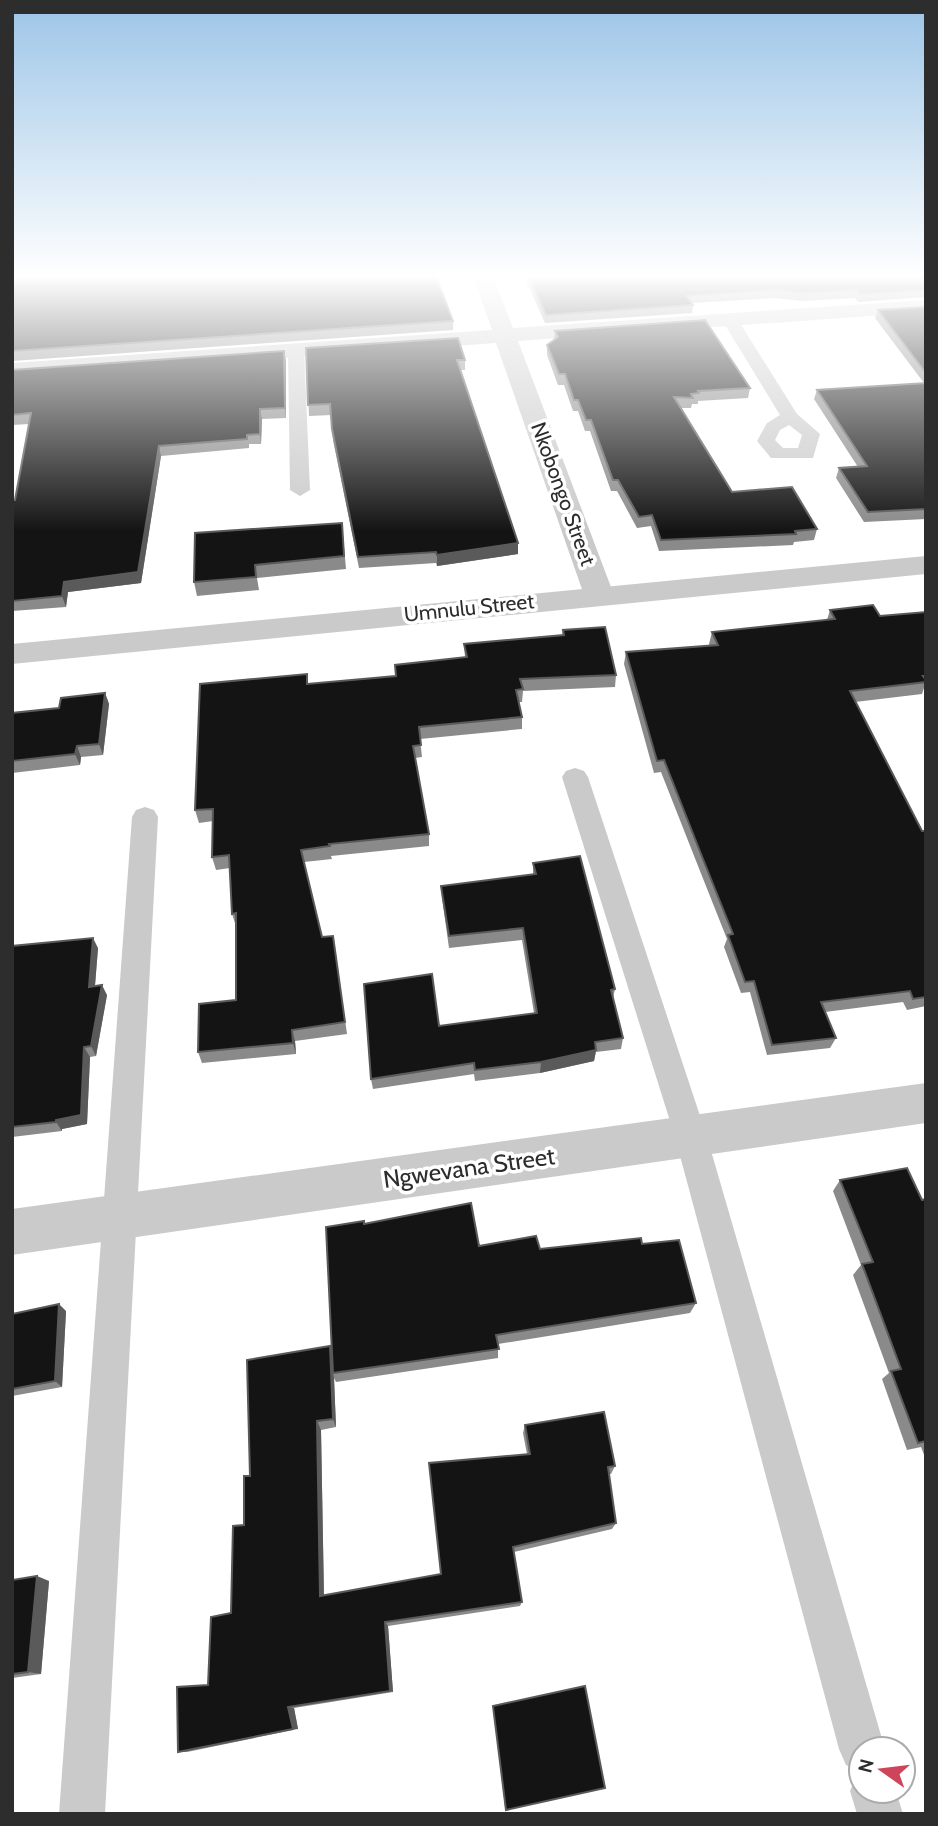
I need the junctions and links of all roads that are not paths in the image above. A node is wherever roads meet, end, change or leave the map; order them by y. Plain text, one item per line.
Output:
1 (131, 361) edge
2 (296, 361) edge
3 (515, 361) edge
4 (755, 361) edge
5 (12, 370) edge
6 (790, 417) dead end
7 (300, 490) dead end
8 (926, 565) edge
9 (599, 595) junction
10 (12, 654) edge
11 (575, 777) dead end
12 (145, 817) dead end
13 (926, 1103) edge
14 (691, 1137) junction
15 (121, 1217) junction
16 (12, 1233) edge
17 (858, 1735) edge
18 (82, 1814) edge

1 - 5 street
2 - 7 lane
3 - 9 street, Nkobongo Street
4 - 6 lane
8 - 9 street, Umnulu Street
9 - 10 street, Umnulu Street
11 - 14 lane
12 - 15 lane
13 - 14 street, Ngwevana Street
14 - 15 street, Ngwevana Street
14 - 17 lane
15 - 16 street, Ngwevana Street
15 - 18 lane

